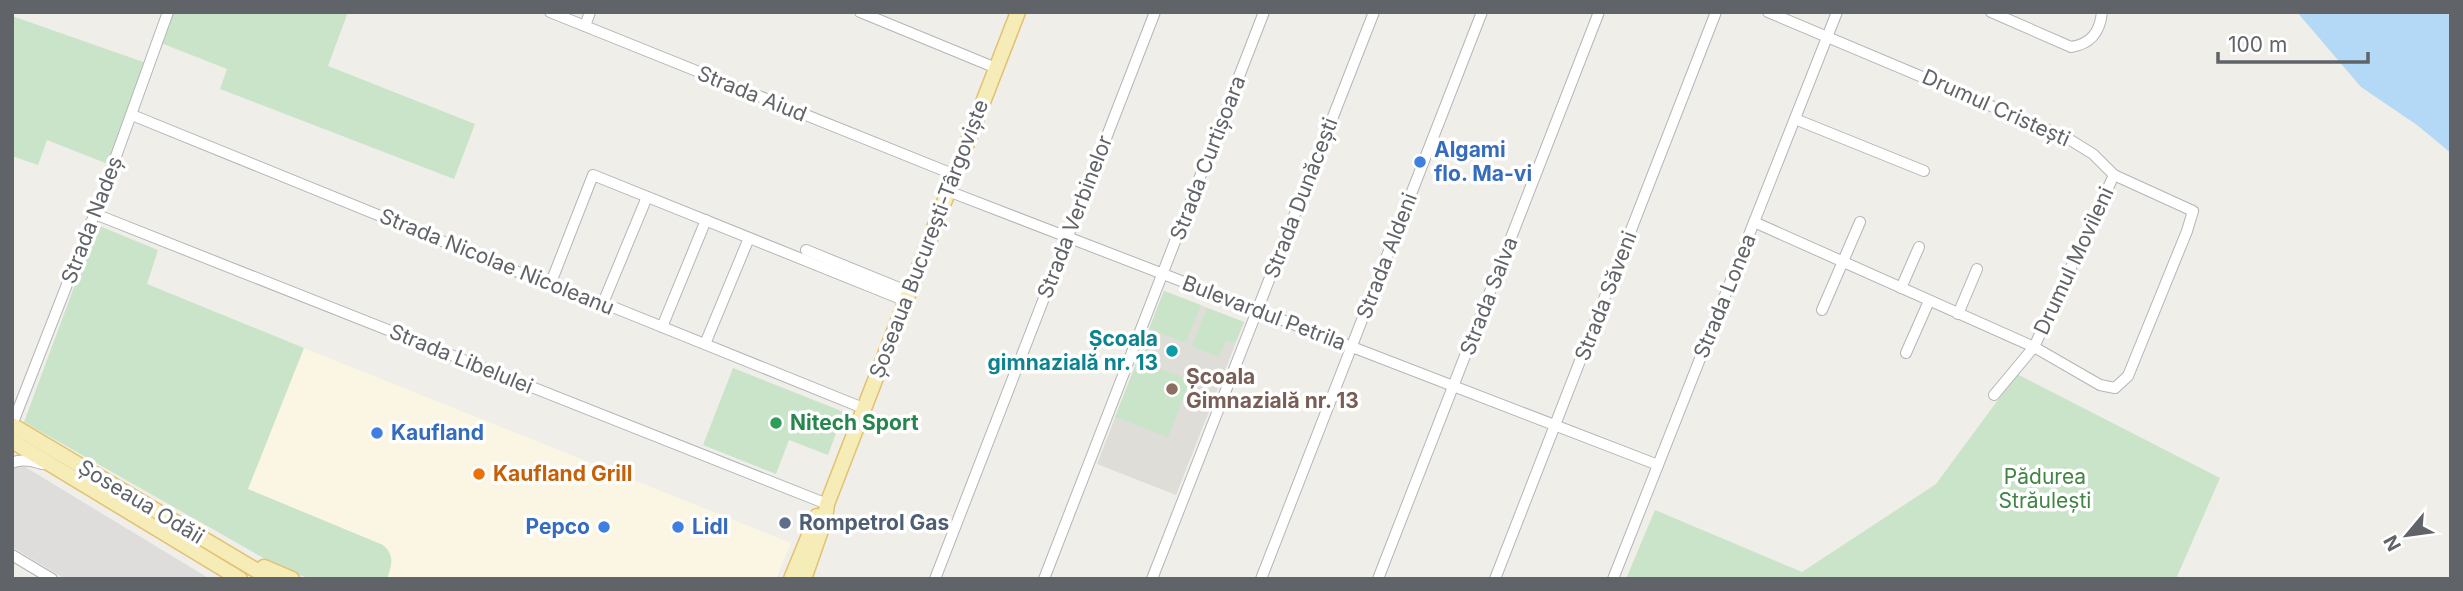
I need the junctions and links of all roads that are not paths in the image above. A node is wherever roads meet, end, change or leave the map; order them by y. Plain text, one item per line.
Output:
1 (167, 12) edge
2 (550, 12) edge
3 (590, 12) edge
4 (860, 12) edge
5 (1018, 12) edge
6 (1155, 12) edge
7 (1264, 12) edge
8 (1374, 12) edge
9 (1482, 12) edge
10 (1599, 12) edge
11 (1716, 12) edge
12 (1768, 12) edge
13 (1837, 12) edge
14 (1990, 12) edge
15 (2102, 12) edge
16 (584, 26) junction
17 (1828, 36) junction
18 (996, 68) junction
19 (132, 115) junction
20 (1795, 119) junction
21 (1924, 171) dead end
22 (954, 175) junction
23 (2114, 175) junction
24 (948, 191) junction
25 (647, 197) junction
26 (95, 214) junction
27 (706, 220) junction
28 (1754, 222) junction
29 (1860, 222) dead end
30 (1068, 237) junction
31 (749, 238) junction
32 (1919, 247) dead end
33 (806, 250) dead end
34 (1843, 262) junction
35 (1977, 269) dead end
36 (1163, 274) junction
37 (550, 285) junction
38 (1901, 288) junction
39 (907, 296) junction
40 (1929, 301) junction
41 (603, 303) junction
42 (1257, 310) junction
43 (1822, 310) dead end
44 (1958, 314) junction
45 (662, 327) junction
46 (705, 344) junction
47 (1352, 347) junction
48 (2034, 347) junction
49 (1906, 353) dead end
50 (1453, 386) junction
51 (1994, 395) dead end
52 (863, 408) junction
53 (12, 425) edge
54 (1555, 425) junction
55 (12, 440) edge
56 (12, 463) edge
57 (1658, 465) junction
58 (58, 468) junction
59 (827, 504) junction
60 (214, 546) junction
61 (12, 555) edge
62 (207, 560) junction
63 (52, 579) edge
64 (233, 579) edge
65 (240, 579) edge
66 (271, 579) edge
67 (292, 579) edge
68 (791, 579) edge
69 (804, 579) edge
70 (935, 579) edge
71 (1044, 579) edge
72 (1152, 579) edge
73 (1261, 579) edge
74 (1378, 579) edge
75 (1495, 579) edge
76 (1612, 579) edge

1 - 19 street, Strada Nadeș
2 - 16 street, Strada Aiud
3 - 16 street
4 - 18 street
5 - 18 main road, Șoseaua București-Târgoviște
6 - 30 street, Strada Verbinelor
7 - 36 street, Strada Curtișoara
8 - 42 street, Strada Dunăcești
9 - 47 street, Strada Aldeni
10 - 50 street, Strada Salva
11 - 54 street, Strada Săveni
12 - 17 street, Drumul Cristești
13 - 17 street, Strada Lonea
14 - 15 street
16 - 22 street, Strada Aiud
17 - 20 street, Strada Lonea
17 - 23 street, Drumul Cristești
18 - 22 main road, Șoseaua București-Târgoviște
19 - 26 street, Strada Nadeș
19 - 37 street, Strada Nicolae Nicoleanu
20 - 21 street
20 - 28 street, Strada Lonea
22 - 24 main road, Șoseaua București-Târgoviște
23 - 48 street, Drumul Movileni
23 - 48 street, Drumul Cristești
24 - 30 street, Bulevardul Petrila
24 - 39 main road, Șoseaua București-Târgoviște
25 - 27 street
25 - 37 street
25 - 41 street
26 - 53 street, Strada Nadeș
26 - 59 street, Strada Libelulei
27 - 31 street
27 - 45 street
28 - 34 street
28 - 57 street, Strada Lonea
29 - 34 street
30 - 36 street, Bulevardul Petrila
30 - 70 street, Strada Verbinelor
31 - 39 street
31 - 46 street
32 - 38 street
33 - 39 street
34 - 38 street
34 - 43 street
35 - 44 street
36 - 42 street, Bulevardul Petrila
36 - 71 street, Strada Curtișoara
37 - 41 street, Strada Nicolae Nicoleanu
38 - 40 street
39 - 52 main road, Șoseaua București-Târgoviște
40 - 44 street
40 - 49 street
41 - 45 street, Strada Nicolae Nicoleanu
42 - 47 street, Bulevardul Petrila
42 - 72 street, Strada Dunăcești
44 - 48 street
45 - 46 street, Strada Nicolae Nicoleanu
46 - 52 street, Strada Nicolae Nicoleanu
47 - 50 street, Bulevardul Petrila
47 - 73 street, Strada Aldeni
48 - 51 street, Drumul Movileni
50 - 54 street, Bulevardul Petrila
50 - 74 street, Strada Salva
52 - 59 main road, Șoseaua București-Târgoviște
53 - 60 main road, Șoseaua Odăii
54 - 57 street, Bulevardul Petrila
54 - 75 street, Strada Săveni
55 - 58 main road, Șoseaua Odăii
56 - 58 street
57 - 76 street, Strada Lonea
58 - 62 main road, Șoseaua Odăii
59 - 68 main road, Șoseaua București-Târgoviște
59 - 69 main road, Șoseaua București-Târgoviște
60 - 66 main road, Șoseaua Odăii
60 - 67 main road
61 - 63 street
62 - 64 main road
62 - 65 main road, Șoseaua Odăii

